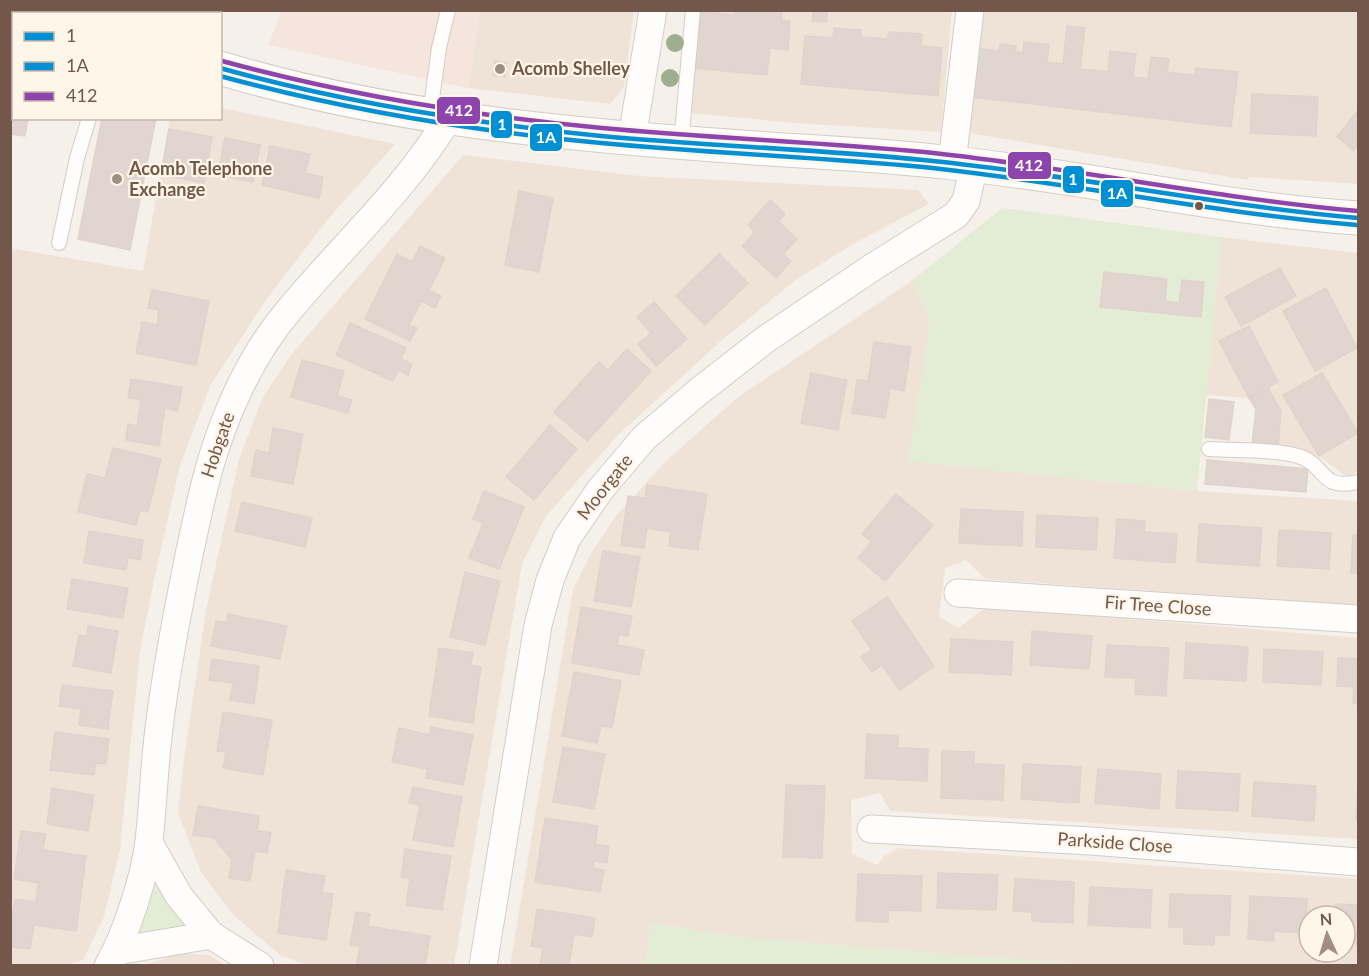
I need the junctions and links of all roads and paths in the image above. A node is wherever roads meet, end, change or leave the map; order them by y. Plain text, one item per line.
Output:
1 (448, 10) edge
2 (653, 10) edge
3 (693, 10) edge
4 (970, 10) edge
5 (222, 69) edge
6 (440, 115) junction
7 (88, 120) edge
8 (632, 138) junction
9 (681, 143) junction
10 (963, 164) junction
11 (1359, 218) edge
12 (58, 243) dead end
13 (1209, 449) dead end
14 (1359, 482) edge
15 (958, 593) dead end
16 (1359, 619) edge
17 (871, 829) dead end
18 (149, 843) junction
19 (1359, 862) edge
20 (212, 935) junction
21 (112, 958) edge
22 (260, 966) edge
23 (483, 966) edge

1 - 6 lane
2 - 8 street
3 - 9 lane
4 - 10 street, Moorgate
5 - 6 main road
6 - 8 main road
6 - 18 street, Hobgate
7 - 12 lane
8 - 9 main road
9 - 10 main road
10 - 11 main road
10 - 23 street, Moorgate
13 - 14 lane
15 - 16 street, Fir Tree Close
17 - 19 street, Parkside Close
18 - 20 street
18 - 21 street, Hobgate
20 - 21 street, Hobgate
20 - 22 street

